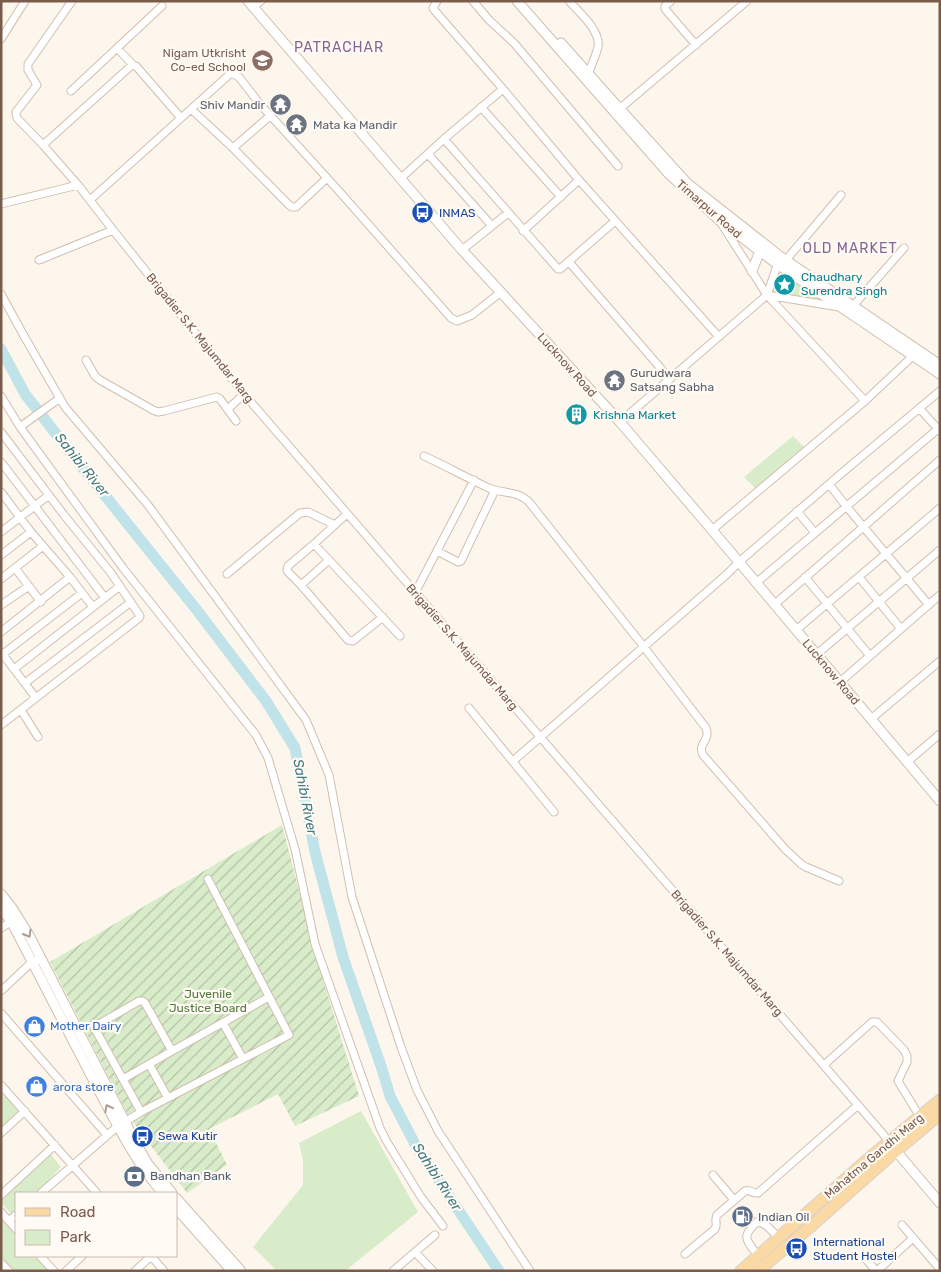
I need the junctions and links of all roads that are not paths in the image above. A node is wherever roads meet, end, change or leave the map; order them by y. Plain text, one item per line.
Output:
1 (26, 1) edge
2 (72, 1) edge
3 (437, 1) edge
4 (473, 1) edge
5 (517, 1) edge
6 (525, 1) edge
7 (569, 1) edge
8 (671, 1) edge
9 (747, 1) edge
10 (254, 3) edge
11 (162, 6) dead end
12 (1, 39) edge
13 (696, 44) junction
14 (118, 49) junction
15 (134, 65) junction
16 (586, 75) junction
17 (503, 89) junction
18 (71, 91) dead end
19 (481, 107) junction
20 (191, 109) junction
21 (617, 111) junction
22 (271, 115) junction
23 (180, 118) junction
24 (444, 139) junction
25 (44, 145) junction
26 (233, 148) junction
27 (428, 154) junction
28 (618, 166) dead end
29 (327, 178) junction
30 (401, 178) junction
31 (580, 180) junction
32 (78, 185) junction
33 (841, 195) dead end
34 (561, 197) junction
35 (90, 200) junction
36 (1, 204) edge
37 (508, 213) junction
38 (719, 220) junction
39 (616, 221) junction
40 (492, 226) junction
41 (113, 230) junction
42 (524, 231) junction
43 (904, 248) dead end
44 (462, 250) junction
45 (760, 251) junction
46 (40, 260) dead end
47 (781, 260) junction
48 (569, 262) junction
49 (752, 271) junction
50 (501, 292) junction
51 (1, 294) edge
52 (767, 295) junction
53 (853, 306) junction
54 (840, 307) junction
55 (719, 337) junction
56 (916, 353) junction
57 (86, 360) dead end
58 (940, 365) edge
59 (940, 374) edge
60 (670, 379) junction
61 (940, 391) edge
62 (244, 394) junction
63 (1, 396) edge
64 (60, 398) junction
65 (865, 401) junction
66 (920, 408) junction
67 (228, 409) junction
68 (236, 421) dead end
69 (620, 422) junction
70 (22, 426) junction
71 (939, 430) edge
72 (1, 432) edge
73 (424, 456) dead end
74 (940, 460) edge
75 (1, 462) edge
76 (474, 480) junction
77 (829, 484) junction
78 (495, 490) junction
79 (1, 492) edge
80 (49, 495) junction
81 (35, 506) junction
82 (846, 506) junction
83 (940, 508) edge
84 (797, 511) junction
85 (347, 514) junction
86 (20, 518) junction
87 (335, 525) junction
88 (863, 526) junction
89 (712, 530) junction
90 (1, 532) edge
91 (31, 532) junction
92 (815, 533) junction
93 (314, 544) junction
94 (43, 546) junction
95 (940, 550) edge
96 (437, 551) junction
97 (886, 554) junction
98 (1, 556) edge
99 (329, 560) junction
100 (739, 562) junction
101 (15, 568) junction
102 (228, 574) dead end
103 (70, 577) junction
104 (805, 577) junction
105 (859, 577) junction
106 (907, 578) junction
107 (1, 579) edge
108 (756, 582) junction
109 (301, 585) junction
110 (29, 586) junction
111 (120, 586) junction
112 (82, 593) junction
113 (415, 593) junction
114 (940, 595) edge
115 (105, 598) junction
116 (40, 602) junction
117 (131, 602) junction
118 (879, 602) junction
119 (828, 603) junction
120 (775, 604) junction
121 (1, 605) edge
122 (929, 605) junction
123 (93, 607) junction
124 (383, 617) junction
125 (847, 629) junction
126 (901, 629) junction
127 (796, 630) junction
128 (1, 632) edge
129 (400, 636) dead end
130 (644, 647) junction
131 (2, 653) edge
132 (817, 654) junction
133 (870, 656) junction
134 (940, 661) edge
135 (14, 669) junction
136 (840, 682) junction
137 (25, 683) junction
138 (36, 698) junction
139 (469, 708) dead end
140 (21, 710) junction
141 (871, 719) junction
142 (3, 721) edge
143 (940, 734) edge
144 (38, 737) dead end
145 (540, 738) junction
146 (513, 761) junction
147 (907, 762) junction
148 (940, 802) edge
149 (554, 812) dead end
150 (208, 879) dead end
151 (839, 881) dead end
152 (1, 894) edge
153 (1, 908) edge
154 (15, 919) junction
155 (1, 928) edge
156 (37, 960) junction
157 (1, 991) edge
158 (269, 997) junction
159 (1, 1013) edge
160 (223, 1023) junction
161 (172, 1051) junction
162 (242, 1059) junction
163 (150, 1064) junction
164 (824, 1066) junction
165 (123, 1079) junction
166 (2, 1089) edge
167 (168, 1098) junction
168 (940, 1100) edge
169 (858, 1105) junction
170 (25, 1111) junction
171 (141, 1112) junction
172 (940, 1114) edge
173 (920, 1117) junction
174 (122, 1124) junction
175 (1, 1134) edge
176 (107, 1135) junction
177 (55, 1145) junction
178 (892, 1146) junction
179 (73, 1165) junction
180 (713, 1175) dead end
181 (42, 1192) edge
182 (96, 1192) edge
183 (162, 1192) edge
184 (171, 1192) edge
185 (1, 1195) edge
186 (178, 1200) edge
187 (734, 1200) junction
188 (940, 1203) edge
189 (178, 1210) edge
190 (1, 1212) edge
191 (15, 1216) edge
192 (10, 1221) junction
193 (902, 1225) dead end
194 (443, 1226) dead end
195 (15, 1228) edge
196 (435, 1235) dead end
197 (779, 1238) junction
198 (914, 1238) junction
199 (415, 1252) junction
200 (685, 1254) dead end
201 (41, 1257) edge
202 (81, 1257) edge
203 (150, 1257) edge
204 (152, 1257) edge
205 (864, 1258) dead end
206 (1, 1262) edge
207 (761, 1266) edge
208 (940, 1268) edge
209 (430, 1270) edge
210 (8, 1271) edge
211 (54, 1271) edge
212 (66, 1271) edge
213 (135, 1271) edge
214 (164, 1271) edge
215 (232, 1271) edge
216 (241, 1271) edge
217 (393, 1271) edge
218 (530, 1271) edge
219 (741, 1271) edge
220 (876, 1271) edge

1 - 12 street
2 - 25 street, Brigadier S.K. Majumdar Marg
3 - 17 street
4 - 28 street
5 - 16 street, Timarpur Road
6 - 16 street, Timarpur Road
7 - 16 street
8 - 13 street
9 - 13 street
10 - 30 street, Lucknow Road
11 - 14 street
13 - 21 street
14 - 15 street
14 - 18 street
15 - 23 street
15 - 25 street
16 - 21 street, Timarpur Road
17 - 19 street
17 - 31 street
19 - 24 street
19 - 34 street
20 - 22 street
20 - 23 street
20 - 26 street
21 - 38 street, Timarpur Road
21 - 47 street, Timarpur Road
22 - 26 street
22 - 29 street
23 - 35 street
24 - 27 street
24 - 37 street
25 - 32 street, Brigadier S.K. Majumdar Marg
26 - 29 street
27 - 30 street
27 - 40 street
29 - 50 street
30 - 44 street, Lucknow Road
31 - 34 street
31 - 39 street
32 - 35 street, Brigadier S.K. Majumdar Marg
32 - 36 street
33 - 47 street
34 - 42 street
35 - 41 street, Brigadier S.K. Majumdar Marg
37 - 40 street
37 - 42 street
38 - 45 street, Timarpur Road
38 - 49 street
39 - 48 street
39 - 55 street
40 - 44 street
41 - 46 street
41 - 62 street, Brigadier S.K. Majumdar Marg
42 - 48 street
43 - 53 street
44 - 50 street, Lucknow Road
45 - 47 street, Timarpur Road
45 - 49 street
47 - 52 street
47 - 53 street, Timarpur Road
47 - 54 street, Timarpur Road
48 - 60 street
49 - 52 street
50 - 69 street, Lucknow Road
51 - 64 street
52 - 54 street
52 - 55 street
52 - 65 street
53 - 56 street, Timarpur Road
54 - 56 street, Timarpur Road
55 - 60 street
56 - 58 street, Timarpur Road
56 - 59 street, Timarpur Road
56 - 65 street
57 - 67 street
60 - 69 street
61 - 66 street
62 - 67 street
62 - 85 street, Brigadier S.K. Majumdar Marg
63 - 70 street
64 - 70 street
64 - 218 street
65 - 89 street
66 - 71 street
66 - 77 street
67 - 68 street
69 - 89 street, Lucknow Road
70 - 194 street
71 - 82 street
72 - 80 street
73 - 76 street
74 - 88 street
75 - 81 street
76 - 78 street
76 - 96 street
77 - 82 street
77 - 84 street
78 - 96 street
78 - 130 street
79 - 86 street
80 - 81 street
80 - 111 street
81 - 86 street
81 - 115 street
82 - 88 street
82 - 92 street
83 - 97 street
84 - 92 street
84 - 100 street
85 - 87 street
85 - 113 street, Brigadier S.K. Majumdar Marg
86 - 90 street
86 - 91 street
87 - 93 street
87 - 102 street
88 - 97 street
88 - 104 street
89 - 100 street, Lucknow Road
91 - 94 street
91 - 98 street
92 - 108 street
93 - 99 street
93 - 109 street
94 - 101 street
94 - 103 street
95 - 106 street
96 - 113 street
97 - 105 street
97 - 106 street
99 - 109 street
99 - 124 street
100 - 108 street, Lucknow Road
100 - 130 street
101 - 107 street
101 - 110 street
103 - 112 street
103 - 116 street
104 - 119 street
104 - 120 street
105 - 118 street
105 - 119 street
106 - 118 street
106 - 122 street
108 - 120 street, Lucknow Road
109 - 124 street
110 - 116 street
110 - 121 street
111 - 115 street
111 - 117 street
112 - 123 street
112 - 131 street
113 - 145 street, Brigadier S.K. Majumdar Marg
114 - 122 street
115 - 123 street
116 - 128 street
117 - 137 street
117 - 138 street
118 - 125 street
118 - 126 street
119 - 125 street
119 - 127 street
120 - 127 street, Lucknow Road
122 - 126 street
123 - 135 street
124 - 129 street
125 - 132 street
125 - 133 street
126 - 133 street
127 - 132 street, Lucknow Road
130 - 145 street
130 - 151 street
131 - 135 street
132 - 136 street, Lucknow Road
133 - 136 street
134 - 141 street
135 - 137 street
136 - 141 street, Lucknow Road
137 - 138 street
138 - 140 street
139 - 146 street
140 - 142 street
140 - 144 street
141 - 147 street, Lucknow Road
143 - 147 street
145 - 146 street
145 - 164 street, Brigadier S.K. Majumdar Marg
146 - 149 street
147 - 148 street, Lucknow Road
150 - 158 street
152 - 154 street
153 - 154 street
154 - 155 street
154 - 156 street
156 - 157 street
156 - 174 street
158 - 160 street
158 - 162 street
159 - 176 street
160 - 161 street
160 - 162 street
161 - 163 street
161 - 165 street
162 - 167 street
163 - 165 street
163 - 167 street
164 - 169 street, Brigadier S.K. Majumdar Marg
164 - 173 street
165 - 171 street
166 - 170 street
167 - 171 street
168 - 173 main road, Mahatma Gandhi Marg
169 - 178 street, Brigadier S.K. Majumdar Marg
169 - 187 street
170 - 175 street
170 - 177 street
171 - 174 street
172 - 178 main road, Mahatma Gandhi Marg
173 - 178 main road, Mahatma Gandhi Marg
174 - 176 street
174 - 183 street
174 - 184 street
176 - 179 street
177 - 179 street
177 - 185 street
178 - 188 street
178 - 197 main road, Mahatma Gandhi Marg
178 - 207 main road, Mahatma Gandhi Marg
179 - 181 street
179 - 182 street
180 - 187 street
186 - 216 street
187 - 200 street
189 - 215 street
190 - 192 street
191 - 192 street
192 - 195 street
193 - 198 street
196 - 199 street
197 - 207 main road, Mahatma Gandhi Marg
197 - 207 street
198 - 208 street
198 - 220 street
199 - 209 street
199 - 217 street
201 - 211 street
202 - 212 street
203 - 213 street
204 - 214 street
205 - 220 street
206 - 210 street
207 - 219 main road, Mahatma Gandhi Marg

